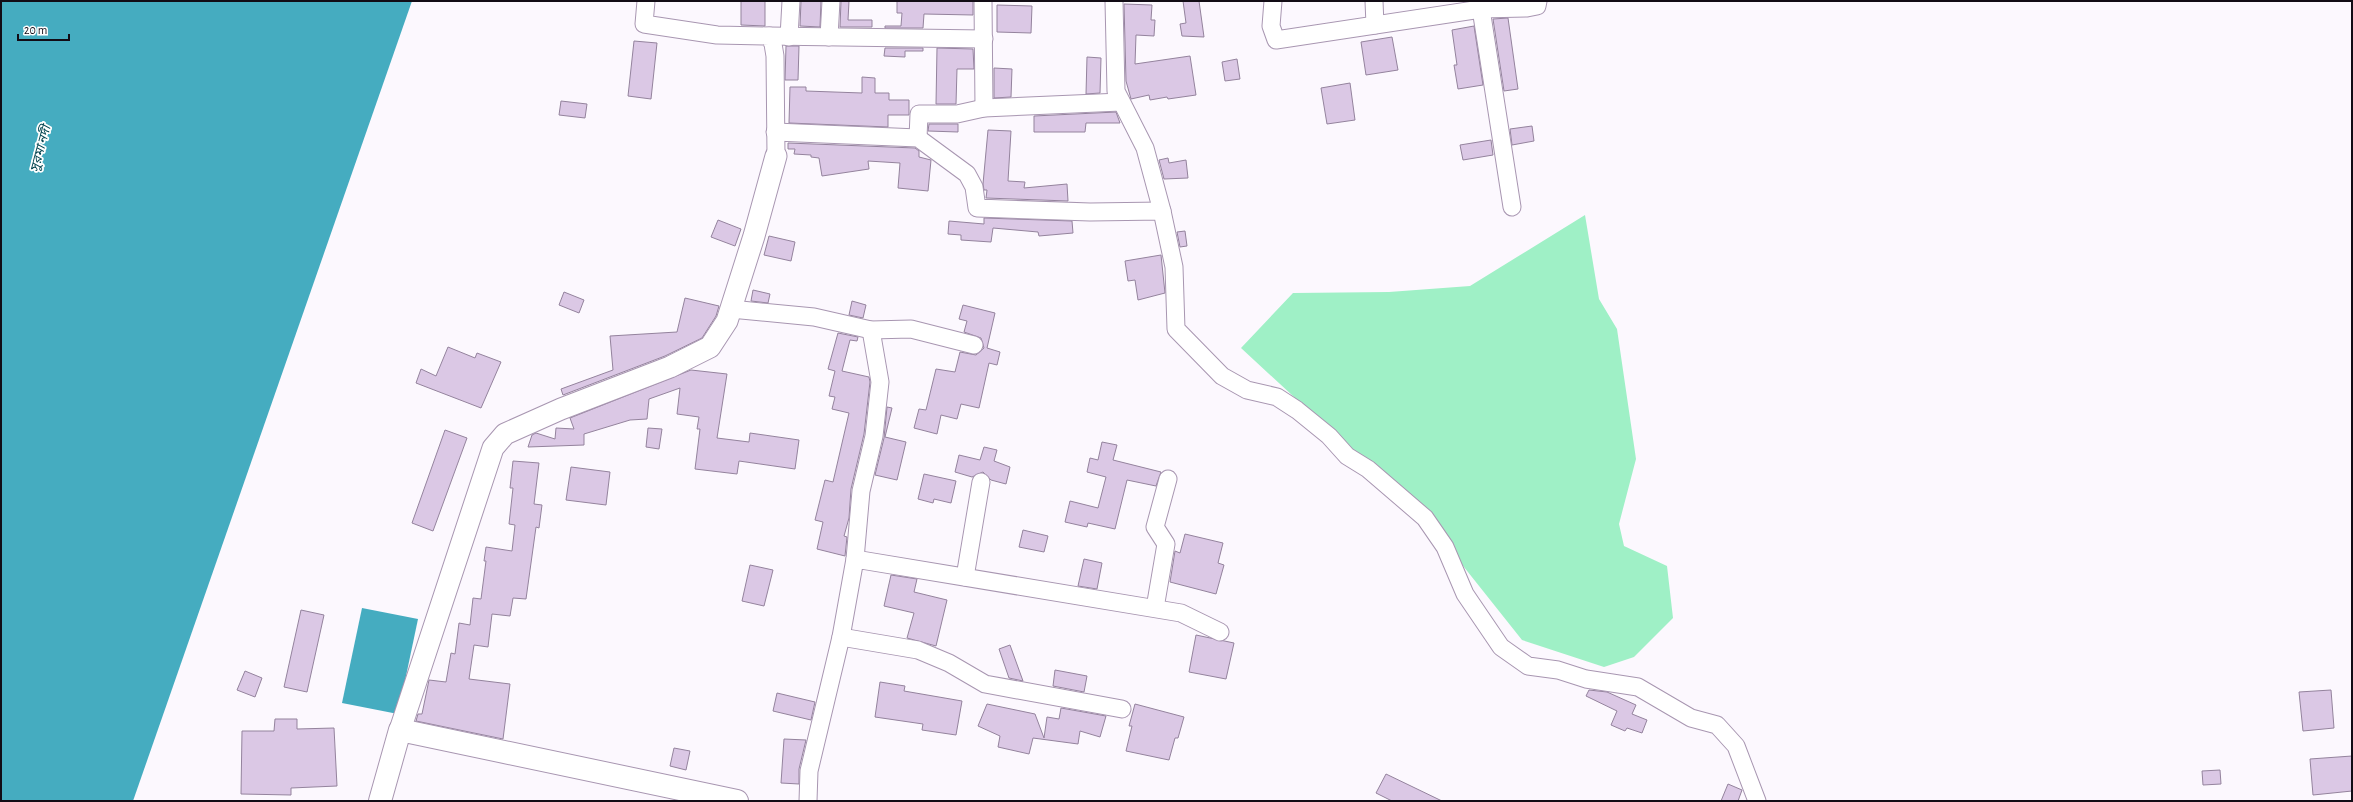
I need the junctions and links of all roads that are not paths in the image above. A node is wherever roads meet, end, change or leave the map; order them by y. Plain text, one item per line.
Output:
1 (646, 1) edge
2 (791, 1) edge
3 (831, 1) edge
4 (983, 1) edge
5 (1114, 1) edge
6 (1273, 1) edge
7 (1374, 1) edge
8 (1538, 1) edge
9 (1481, 9) junction
10 (1375, 25) junction
11 (769, 36) junction
12 (789, 37) junction
13 (829, 37) junction
14 (984, 39) junction
15 (1121, 102) junction
16 (984, 108) junction
17 (775, 132) junction
18 (918, 138) junction
19 (776, 156) joint
20 (1512, 206) dead end
21 (1162, 211) junction
22 (731, 309) junction
23 (871, 330) junction
24 (974, 345) dead end
25 (1168, 479) dead end
26 (981, 482) dead end
27 (855, 559) junction
28 (965, 577) junction
29 (1155, 608) junction
30 (1220, 632) dead end
31 (841, 637) junction
32 (1122, 709) dead end
33 (400, 730) junction
34 (380, 801) edge
35 (737, 801) edge
36 (808, 801) edge
37 (1757, 801) edge

1 - 11 street
2 - 12 street
3 - 13 street
4 - 14 street
5 - 15 street
6 - 10 street
7 - 10 street
8 - 9 street
9 - 10 street
9 - 20 street
11 - 12 street
11 - 17 street
12 - 13 street
13 - 14 street
14 - 16 street
15 - 16 street
15 - 21 street
16 - 18 street
17 - 18 street
17 - 19 street
18 - 21 street
19 - 22 street
21 - 37 street
22 - 23 street
22 - 33 street
23 - 24 street
23 - 27 street
25 - 29 street
26 - 28 street
27 - 28 street
27 - 31 street
28 - 29 street
29 - 30 street
31 - 32 street
31 - 36 street
33 - 34 main road
33 - 35 main road

